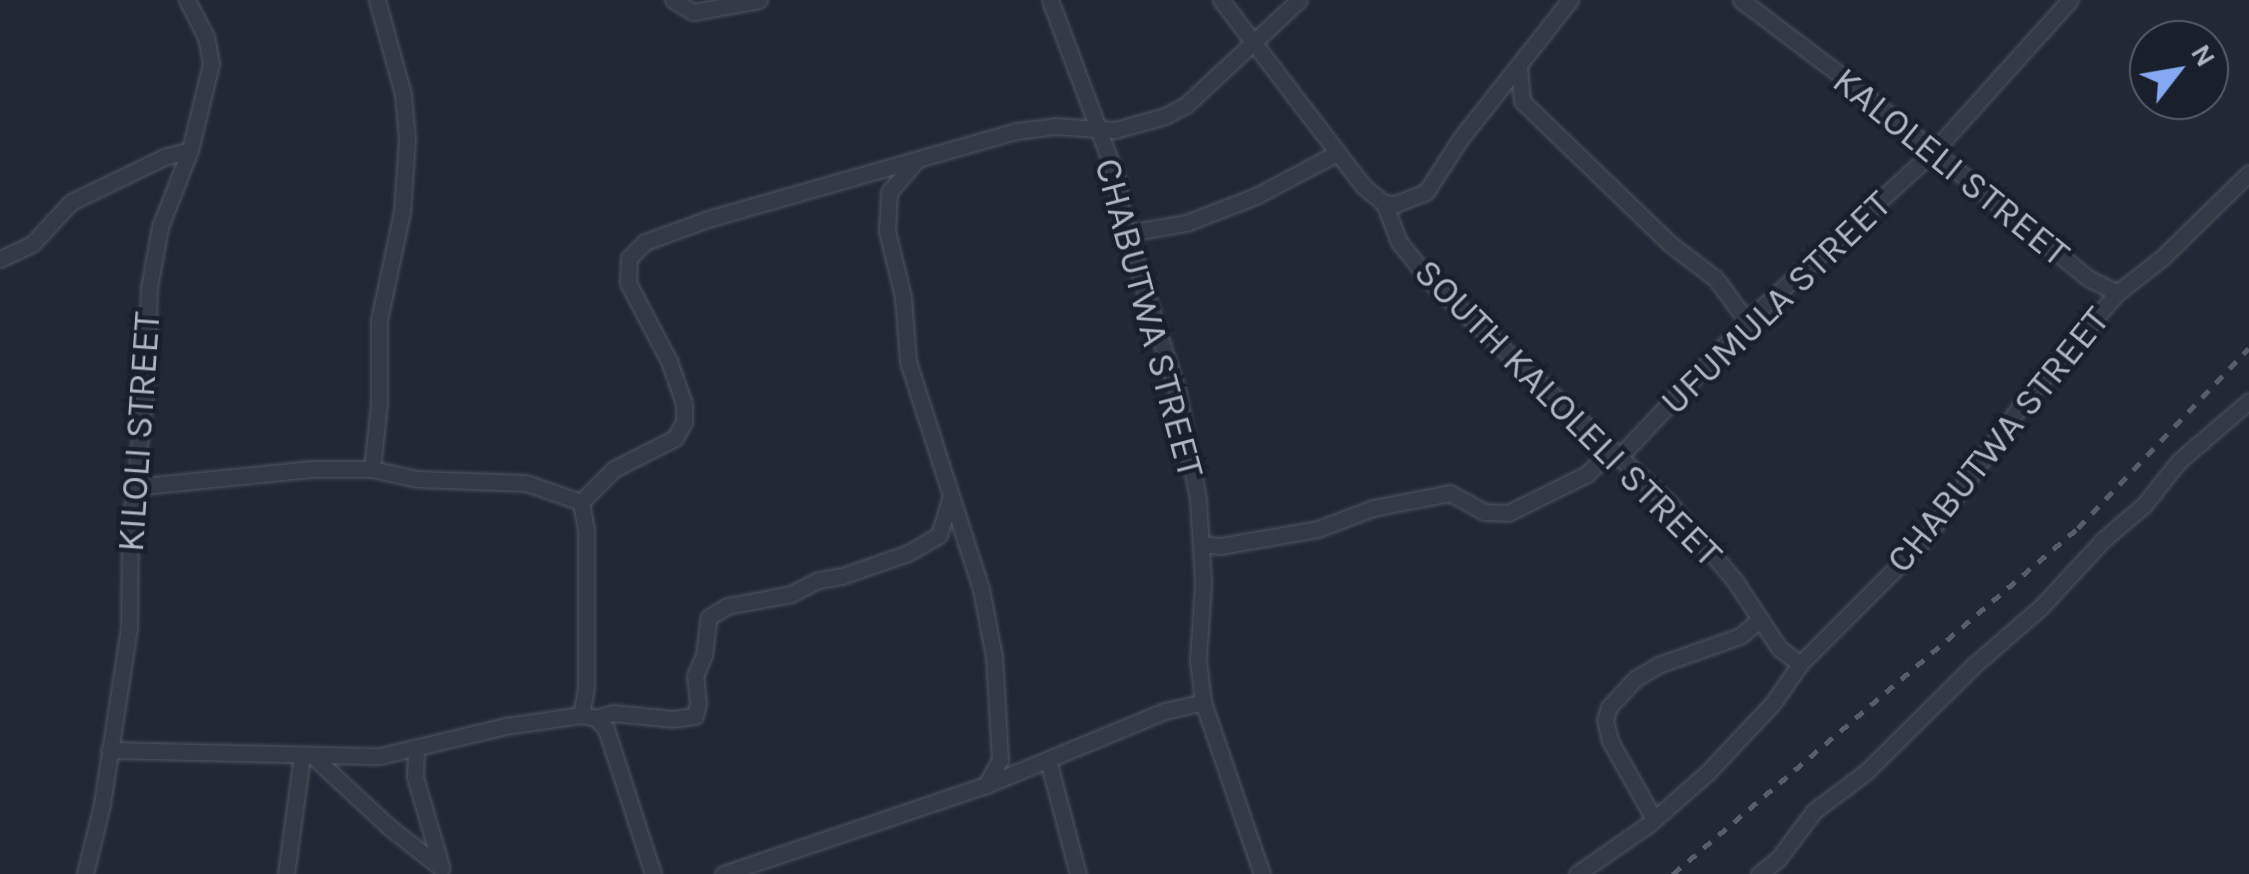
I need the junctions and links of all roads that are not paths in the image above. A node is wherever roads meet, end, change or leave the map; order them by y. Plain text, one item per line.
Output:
1 (187, 0) edge
2 (377, 0) edge
3 (673, 0) edge
4 (759, 0) edge
5 (1050, 0) edge
6 (1222, 0) edge
7 (1298, 0) edge
8 (1570, 0) edge
9 (1741, 0) edge
10 (2070, 0) edge
11 (1252, 43) junction
12 (1520, 67) junction
13 (1522, 101) junction
14 (1486, 106) junction
15 (1096, 128) junction
16 (190, 150) junction
17 (1934, 150) junction
18 (1337, 153) junction
19 (918, 159) junction
20 (2249, 174) edge
21 (1384, 202) junction
22 (1129, 233) junction
23 (0, 259) edge
24 (2116, 293) junction
25 (1747, 321) junction
26 (2249, 401) edge
27 (1616, 453) junction
28 (372, 469) junction
29 (134, 487) junction
30 (950, 494) junction
31 (581, 502) junction
32 (1201, 544) junction
33 (1759, 620) junction
34 (1800, 664) junction
35 (1203, 702) junction
36 (588, 717) junction
37 (416, 749) junction
38 (110, 750) junction
39 (308, 756) junction
40 (1048, 760) junction
41 (986, 785) junction
42 (1654, 819) junction
43 (442, 871) edge
44 (84, 874) edge
45 (286, 874) edge
46 (653, 874) edge
47 (724, 874) edge
48 (1078, 874) edge
49 (1262, 874) edge
50 (1577, 874) edge
51 (1759, 874) edge

1 - 16 street, KILOLI STREET
2 - 28 street
3 - 4 street
5 - 15 street, CHABUTWA STREET
6 - 11 street
7 - 11 street
8 - 12 street
9 - 17 street, KALOLELI STREET
10 - 17 street, UFUMULA STREET
11 - 15 street
11 - 18 street
12 - 13 street
12 - 14 street
13 - 14 street
13 - 25 street
14 - 21 street
15 - 19 street
15 - 22 street, CHABUTWA STREET
16 - 23 street
16 - 29 street, KILOLI STREET
17 - 24 street, KALOLELI STREET
17 - 25 street, UFUMULA STREET
18 - 21 street
18 - 22 street
19 - 30 street
19 - 31 street
20 - 24 street
21 - 27 street, SOUTH KALOLELI STREET
22 - 32 street, CHABUTWA STREET
24 - 34 street, CHABUTWA STREET
25 - 27 street, UFUMULA STREET
26 - 51 street
27 - 32 street, UFUMULA STREET
27 - 33 street, SOUTH KALOLELI STREET
28 - 29 street
28 - 31 street
29 - 38 street, KILOLI STREET
30 - 36 street
30 - 41 street
31 - 36 street
32 - 35 street, CHABUTWA STREET
33 - 34 street, SOUTH KALOLELI STREET
33 - 42 street
34 - 42 street, CHABUTWA STREET
35 - 40 street
35 - 49 street, CHABUTWA STREET
36 - 37 street
36 - 46 street
37 - 39 street
37 - 43 street
38 - 39 street
38 - 44 street, KILOLI STREET
39 - 43 street
39 - 45 street
40 - 41 street
40 - 48 street
41 - 47 street
42 - 50 street, CHABUTWA STREET

